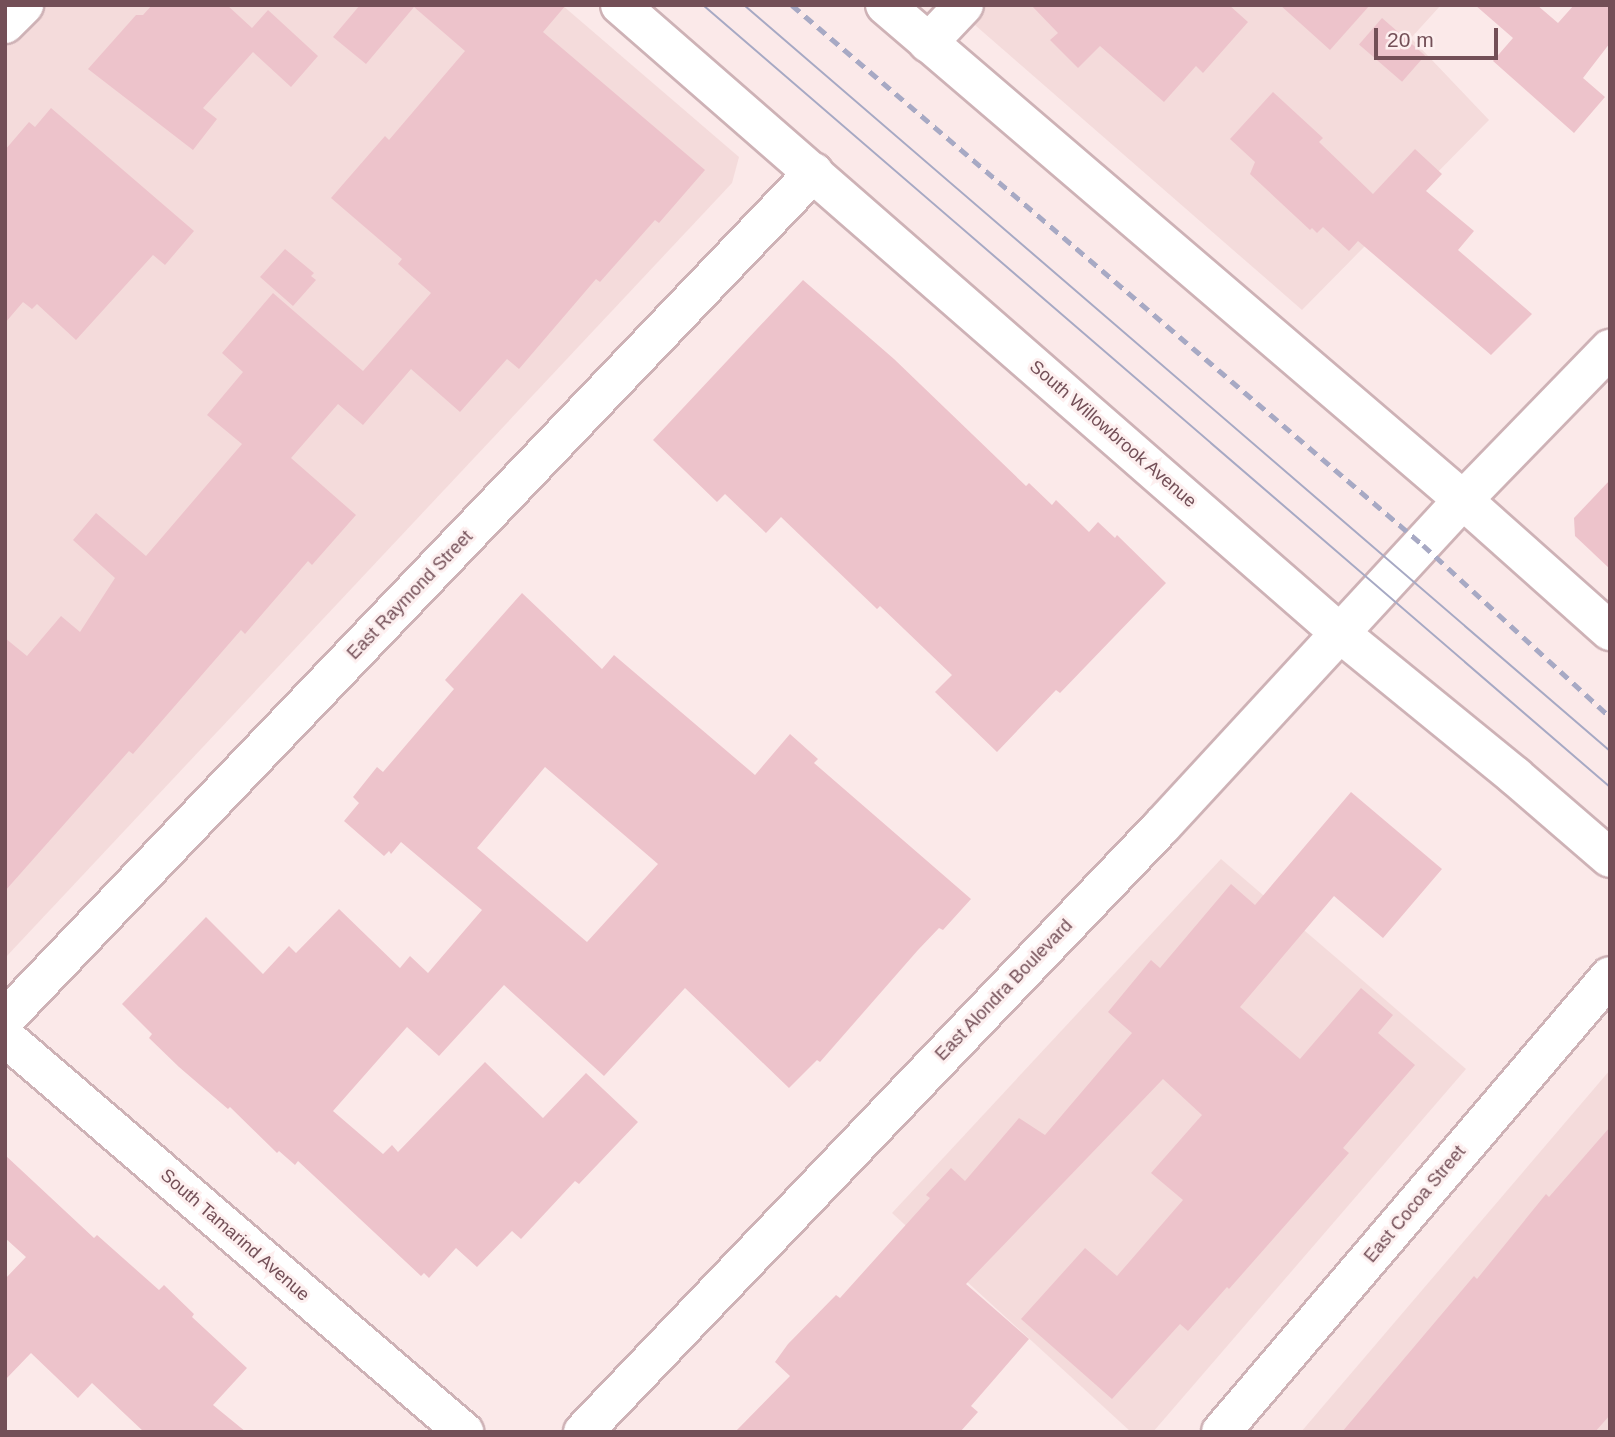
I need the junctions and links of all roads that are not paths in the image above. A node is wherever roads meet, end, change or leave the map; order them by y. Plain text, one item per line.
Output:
1 (24, 5) edge
2 (620, 5) edge
3 (885, 5) edge
4 (964, 5) edge
5 (5, 24) edge
6 (928, 43) junction
7 (814, 172) junction
8 (1610, 349) edge
9 (1463, 500) junction
10 (1610, 631) edge
11 (1341, 634) junction
12 (1610, 859) edge
13 (1610, 976) edge
14 (5, 1019) edge
15 (5, 1037) edge
16 (464, 1432) edge
17 (583, 1432) edge
18 (1221, 1432) edge

1 - 5 street
2 - 7 street, South Willowbrook Avenue
3 - 6 street
4 - 6 street
6 - 9 street
7 - 11 street, South Willowbrook Avenue
7 - 14 street, East Raymond Street
8 - 9 street, East Alondra Boulevard
9 - 10 street
9 - 11 street, East Alondra Boulevard
11 - 12 street, South Willowbrook Avenue
11 - 17 street, East Alondra Boulevard
13 - 18 street, East Cocoa Street
15 - 16 street, South Tamarind Avenue

